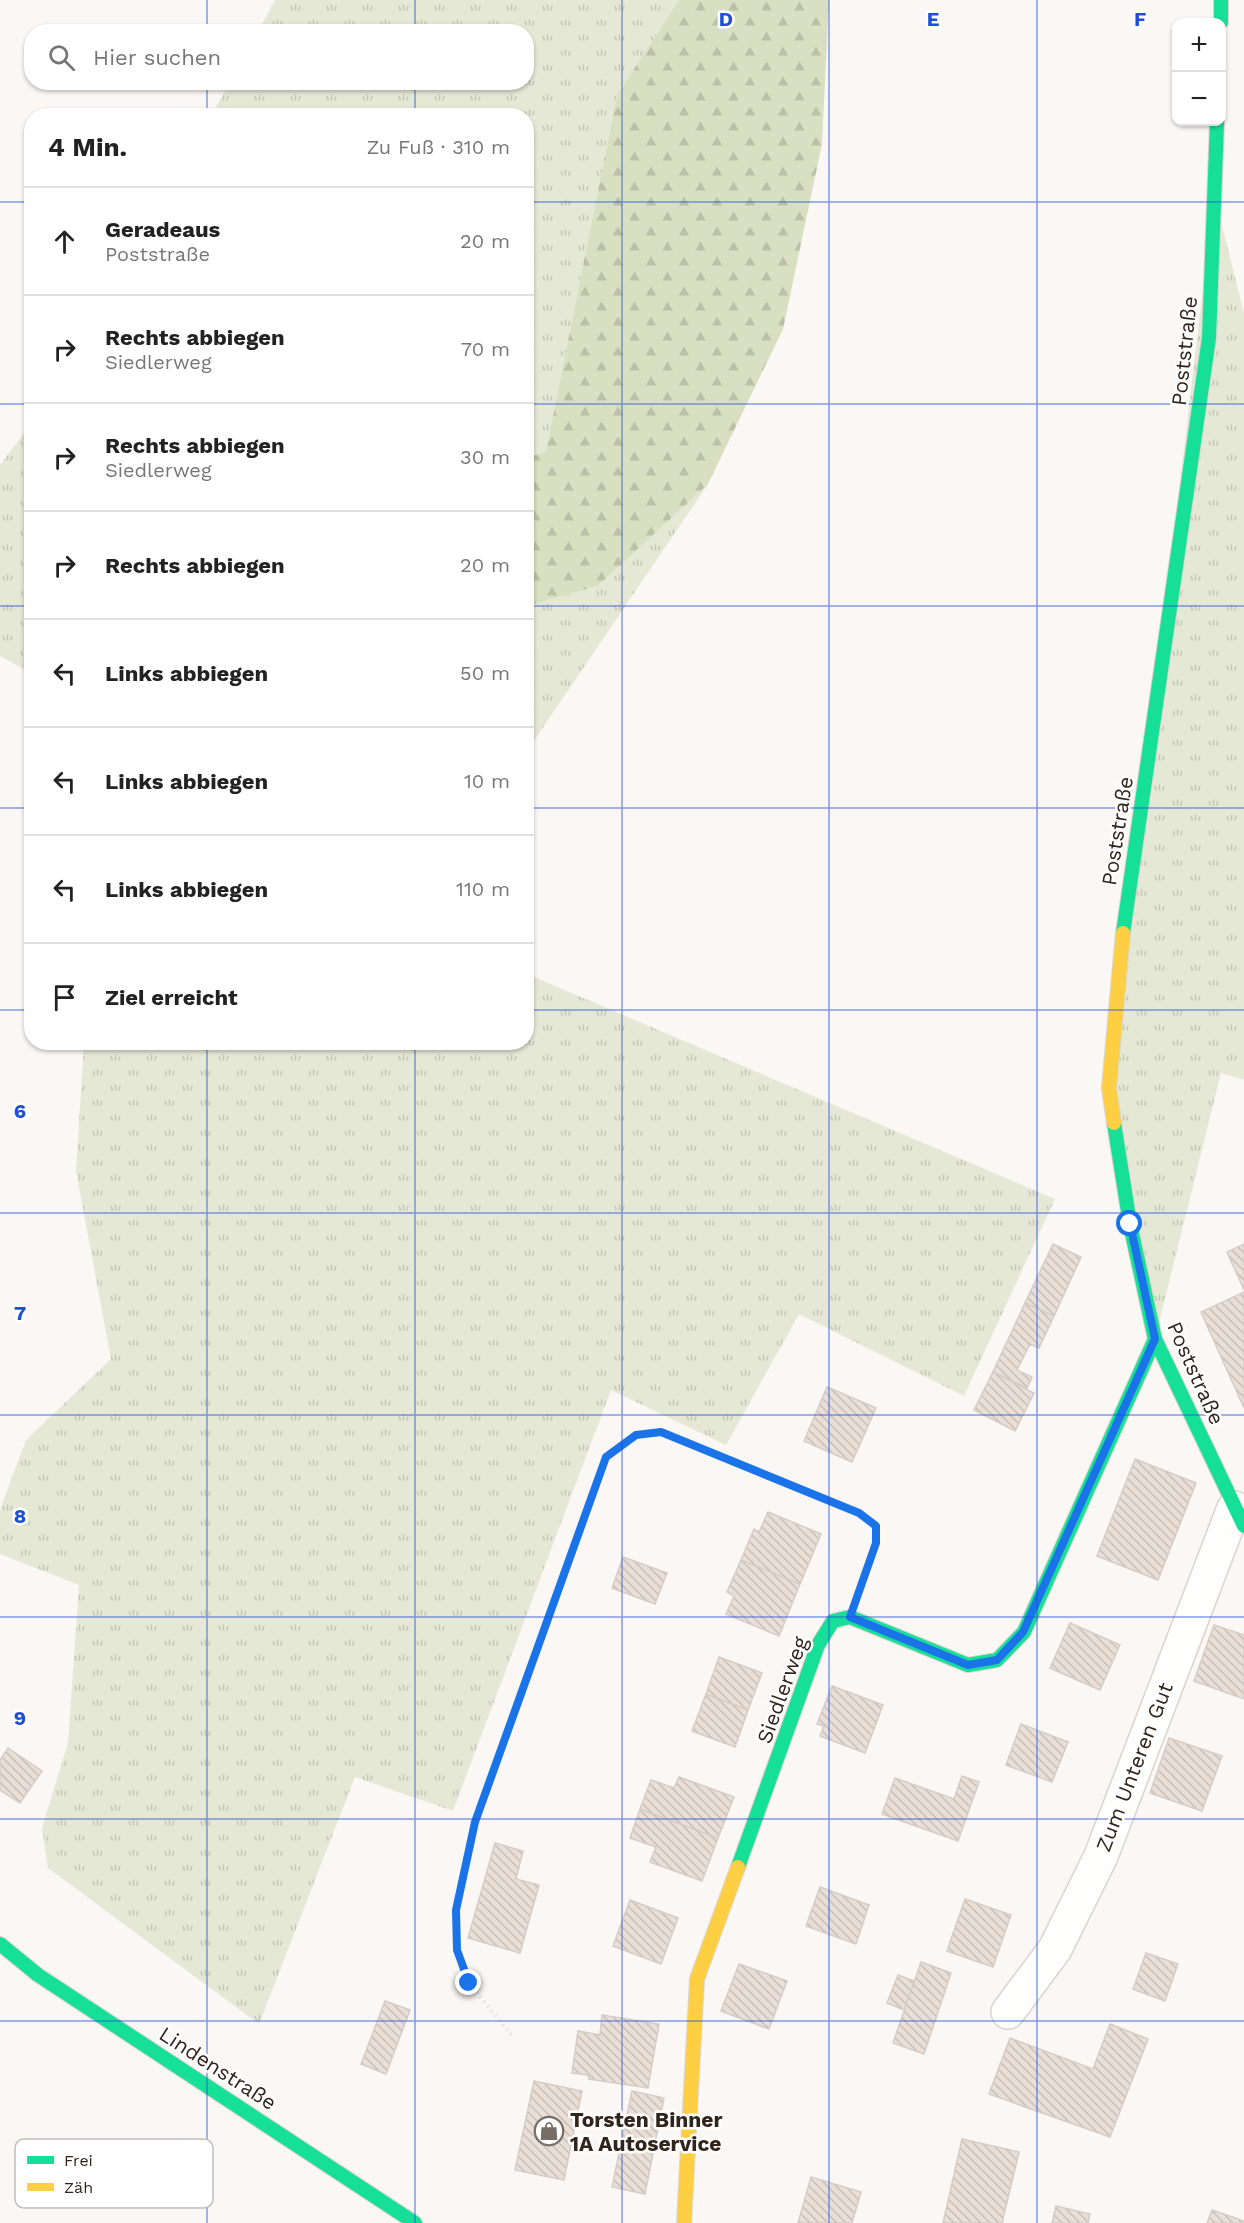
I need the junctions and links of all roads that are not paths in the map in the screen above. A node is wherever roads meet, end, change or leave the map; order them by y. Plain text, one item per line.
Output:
1 (1221, 0) edge
2 (1221, 18) edge
3 (1217, 126) edge
4 (1155, 1339) junction
5 (1239, 1517) edge
6 (0, 1944) edge
7 (1008, 2012) dead end
8 (415, 2223) edge
9 (684, 2223) edge

1 - 2 street
3 - 4 street, Poststraße
4 - 5 street, Poststraße
4 - 9 street, Siedlerweg
5 - 7 street, Zum Unteren Gut
6 - 8 street, Lindenstraße

